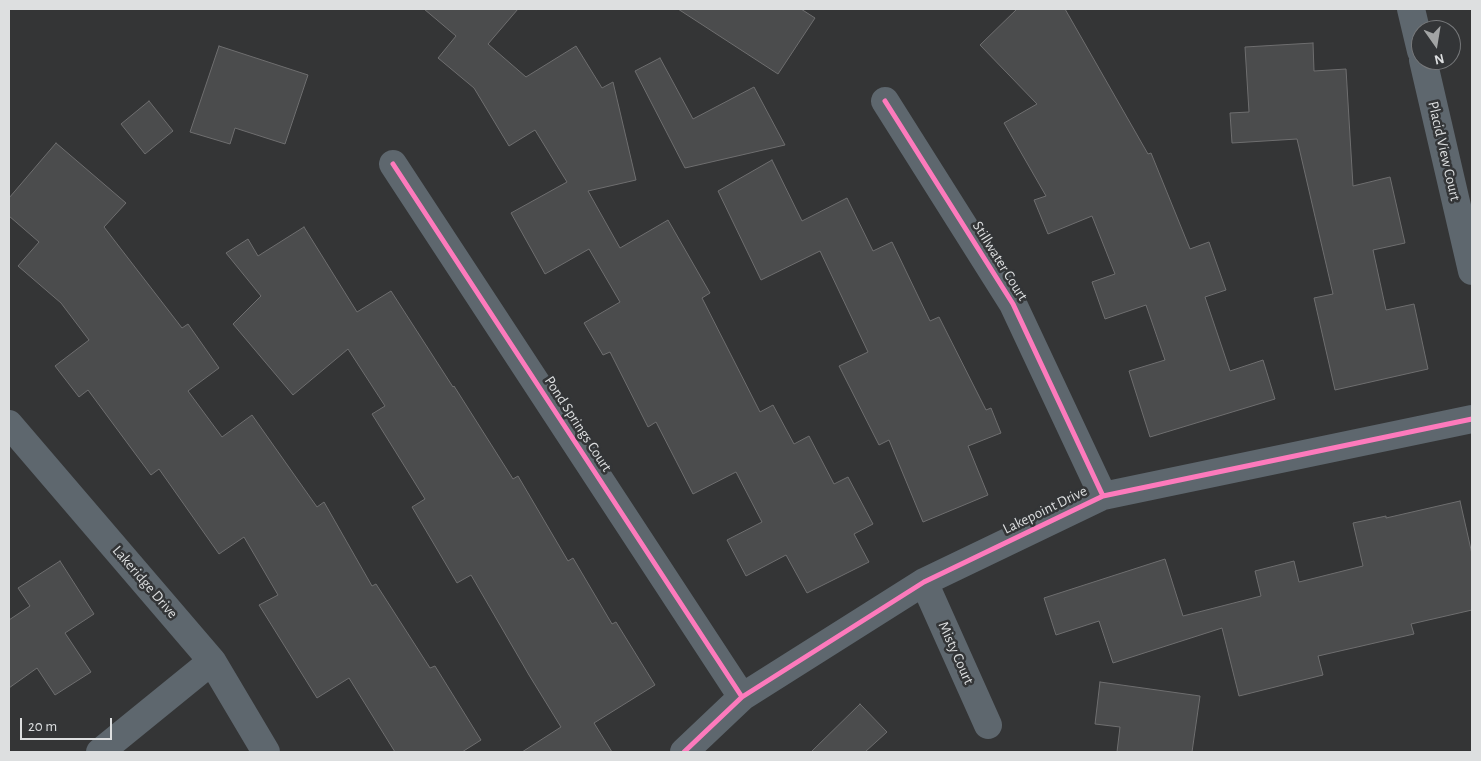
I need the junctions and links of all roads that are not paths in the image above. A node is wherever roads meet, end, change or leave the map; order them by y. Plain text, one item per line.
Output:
1 (1425, 70) edge
2 (885, 101) dead end
3 (392, 164) dead end
4 (1472, 271) edge
5 (1472, 419) edge
6 (9, 424) edge
7 (1103, 496) junction
8 (924, 582) junction
9 (212, 661) junction
10 (742, 697) junction
11 (988, 725) dead end
12 (100, 752) edge
13 (266, 752) edge
14 (684, 752) edge

1 - 4 street, Placid View Court
2 - 7 street, Stillwater Court
3 - 10 street, Pond Springs Court
5 - 7 street, Lakepoint Drive
6 - 9 street, Lakeridge Drive
7 - 8 street, Lakepoint Drive
8 - 10 street, Lakepoint Drive
8 - 11 street, Misty Court
9 - 12 street
9 - 13 street, Lakeridge Drive
10 - 14 street, Lakepoint Drive

